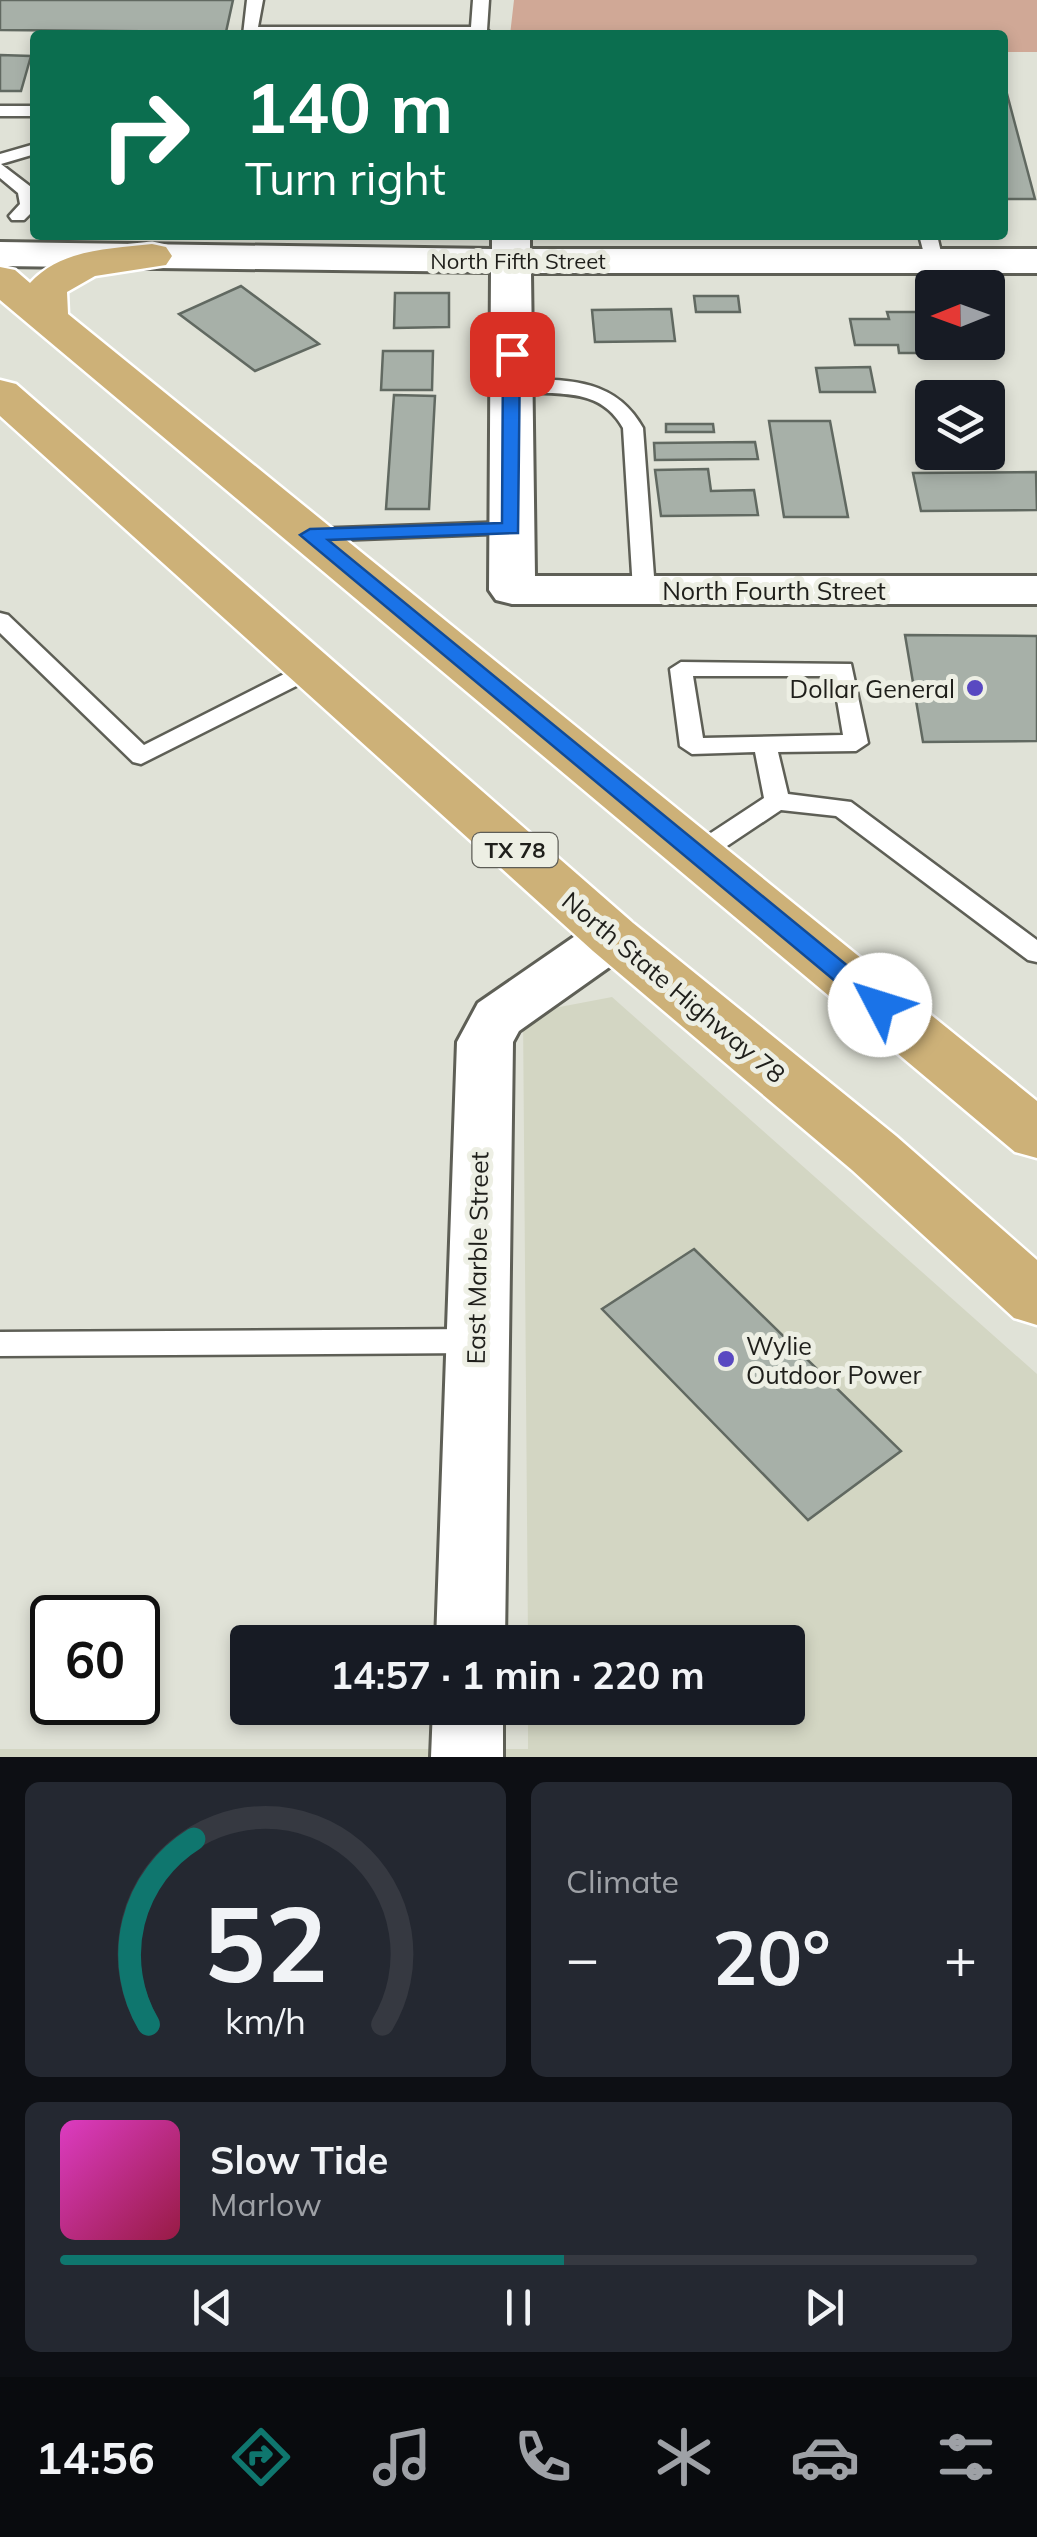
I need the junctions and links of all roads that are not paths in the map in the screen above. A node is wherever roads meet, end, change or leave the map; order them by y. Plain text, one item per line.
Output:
1 (255, 0) edge
2 (481, 0) edge
3 (249, 30) edge
4 (476, 30) edge
5 (0, 111) edge
6 (30, 111) edge
7 (30, 150) edge
8 (0, 159) edge
9 (0, 169) edge
10 (18, 216) dead end
11 (511, 248) edge
12 (931, 248) edge
13 (0, 254) edge
14 (152, 256) junction
15 (1037, 261) edge
16 (0, 279) edge
17 (48, 318) junction
18 (512, 385) junction
19 (0, 393) edge
20 (512, 528) junction
21 (310, 535) junction
22 (644, 590) junction
23 (1037, 590) edge
24 (0, 620) edge
25 (312, 670) junction
26 (765, 744) junction
27 (777, 801) junction
28 (697, 854) junction
29 (613, 938) junction
30 (1037, 954) edge
31 (1037, 1136) edge
32 (1037, 1299) edge
33 (475, 1341) junction
34 (0, 1344) edge
35 (470, 1625) edge
36 (468, 1725) edge
37 (468, 1757) edge

1 - 3 lane
2 - 4 lane
5 - 6 lane
7 - 8 lane
9 - 10 lane
11 - 12 street, North Fifth Street
11 - 14 street, North Fifth Street
11 - 18 street
12 - 15 street, North Fifth Street
13 - 14 street, North Fifth Street
14 - 17 main road
16 - 17 main road
17 - 21 main road
18 - 20 street
18 - 22 lane
19 - 25 main road, North State Highway 78 / TX 78
20 - 21 lane
20 - 22 street, North Fourth Street
21 - 28 main road
22 - 23 street, North Fourth Street
24 - 25 lane
25 - 29 main road, North State Highway 78 / TX 78
26 - 26 lane
26 - 27 lane
27 - 28 lane
27 - 30 lane
28 - 31 main road
29 - 32 main road, North State Highway 78 / TX 78
29 - 33 street, East Marble Street
33 - 34 lane
33 - 35 street, East Marble Street
36 - 37 street

